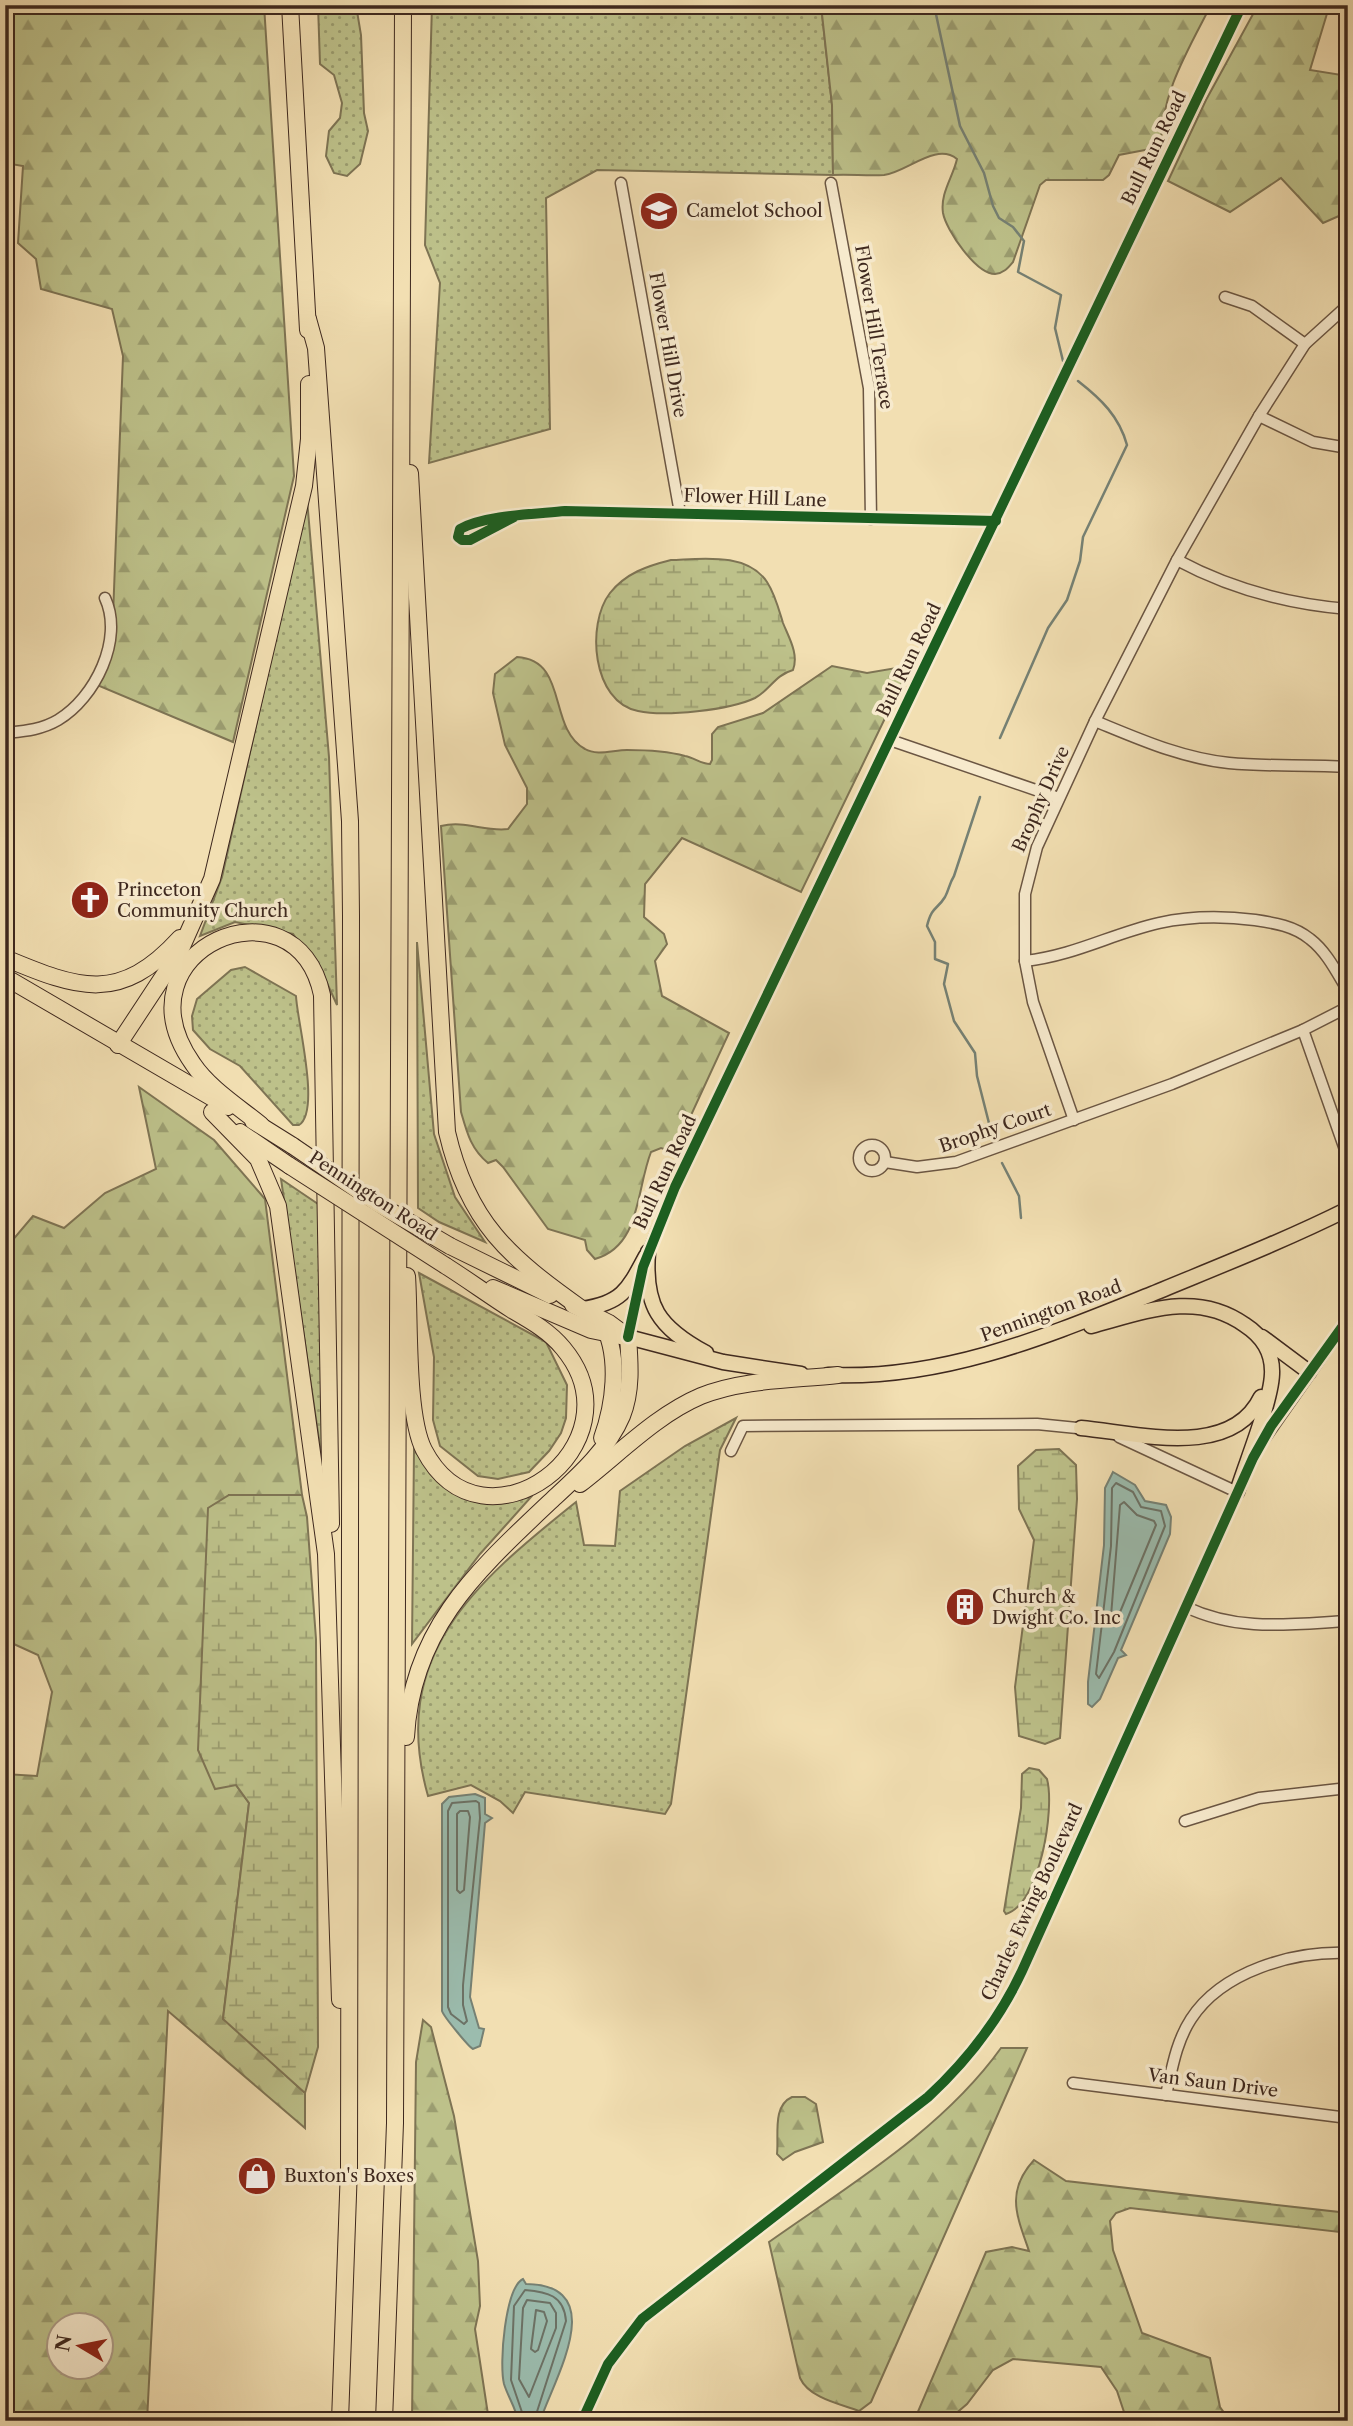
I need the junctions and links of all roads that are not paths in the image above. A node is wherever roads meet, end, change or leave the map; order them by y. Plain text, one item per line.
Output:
1 (290, 5) edge
2 (403, 5) edge
3 (1242, 5) edge
4 (621, 183) dead end
5 (831, 183) dead end
6 (400, 206) junction
7 (1225, 297) dead end
8 (1348, 305) edge
9 (308, 319) junction
10 (1305, 344) junction
11 (1259, 416) junction
12 (1348, 448) edge
13 (680, 513) junction
14 (514, 517) dead end
15 (871, 519) junction
16 (996, 521) junction
17 (1177, 560) junction
18 (105, 598) dead end
19 (1348, 609) edge
20 (1095, 721) junction
21 (5, 733) edge
22 (890, 740) junction
23 (1348, 767) edge
24 (1059, 798) junction
25 (206, 897) junction
26 (5, 958) edge
27 (1024, 961) junction
28 (5, 977) edge
29 (1348, 991) edge
30 (1348, 1007) edge
31 (1303, 1030) junction
32 (118, 1045) junction
33 (397, 1096) junction
34 (212, 1112) junction
35 (1074, 1120) junction
36 (261, 1125) junction
37 (1348, 1158) edge
38 (885, 1161) dead end
39 (1348, 1209) edge
40 (648, 1252) junction
41 (446, 1266) junction
42 (582, 1309) junction
43 (598, 1317) junction
44 (1348, 1319) edge
45 (1253, 1330) junction
46 (608, 1335) junction
47 (628, 1337) junction
48 (1263, 1342) junction
49 (1016, 1347) junction
50 (723, 1362) junction
51 (1309, 1372) junction
52 (838, 1375) junction
53 (1081, 1428) junction
54 (731, 1451) dead end
55 (590, 1462) junction
56 (1237, 1492) junction
57 (515, 1535) junction
58 (1185, 1607) junction
59 (1348, 1621) edge
60 (331, 1624) junction
61 (1348, 1788) edge
62 (397, 1795) junction
63 (1185, 1821) dead end
64 (1348, 1953) edge
65 (1073, 2083) dead end
66 (1166, 2095) junction
67 (1348, 2118) edge
68 (349, 2167) junction
69 (340, 2421) edge
70 (384, 2421) edge
71 (582, 2421) edge

1 - 9 highway
2 - 6 highway
3 - 16 street, Bull Run Road
4 - 13 street, Flower Hill Drive
5 - 15 street, Flower Hill Terrace
6 - 33 highway
6 - 42 highway
7 - 10 street
8 - 10 street, Brophy Drive
9 - 25 highway
9 - 68 highway
10 - 11 street, Brophy Drive
11 - 12 street
11 - 17 street, Brophy Drive
13 - 14 street, Flower Hill Lane
13 - 15 street, Flower Hill Lane
15 - 16 street, Flower Hill Lane
16 - 22 street, Bull Run Road
17 - 19 street
17 - 20 street, Brophy Drive
18 - 21 street
20 - 23 street
20 - 24 street, Brophy Drive
22 - 24 street
22 - 40 street, Bull Run Road
24 - 27 street, Brophy Drive
25 - 26 highway
25 - 32 highway
27 - 29 street
27 - 35 street, Brophy Drive
28 - 32 highway, Pennington Road
30 - 31 street
31 - 35 street
31 - 37 street
32 - 34 highway, Pennington Road
32 - 36 highway, Pennington Road
33 - 41 highway
33 - 62 highway
34 - 41 highway, Pennington Road, bridge
34 - 60 highway
35 - 38 street, Brophy Court
36 - 42 highway, Pennington Road, bridge
36 - 60 highway
39 - 49 main road, Pennington Road
40 - 42 main road
40 - 47 street, Bull Run Road
40 - 50 main road
41 - 46 highway, Pennington Road
42 - 43 highway, Pennington Road
43 - 46 highway
43 - 47 highway, Pennington Road
44 - 51 street, Charles Ewing Boulevard
45 - 48 main road
45 - 49 main road
45 - 51 main road
46 - 47 highway, Pennington Road
46 - 55 highway
47 - 50 main road, Pennington Road
47 - 55 highway
48 - 53 main road
48 - 56 main road
49 - 52 main road, Pennington Road
50 - 52 main road, Pennington Road
51 - 56 street, Charles Ewing Boulevard
52 - 57 highway
53 - 54 street
53 - 56 street
55 - 57 highway
56 - 58 street, Charles Ewing Boulevard
57 - 62 highway
58 - 59 street
58 - 71 street, Charles Ewing Boulevard
60 - 68 highway
61 - 63 street
62 - 70 highway
64 - 66 street
65 - 66 street, Van Saun Drive
66 - 67 street, Van Saun Drive
68 - 69 highway

